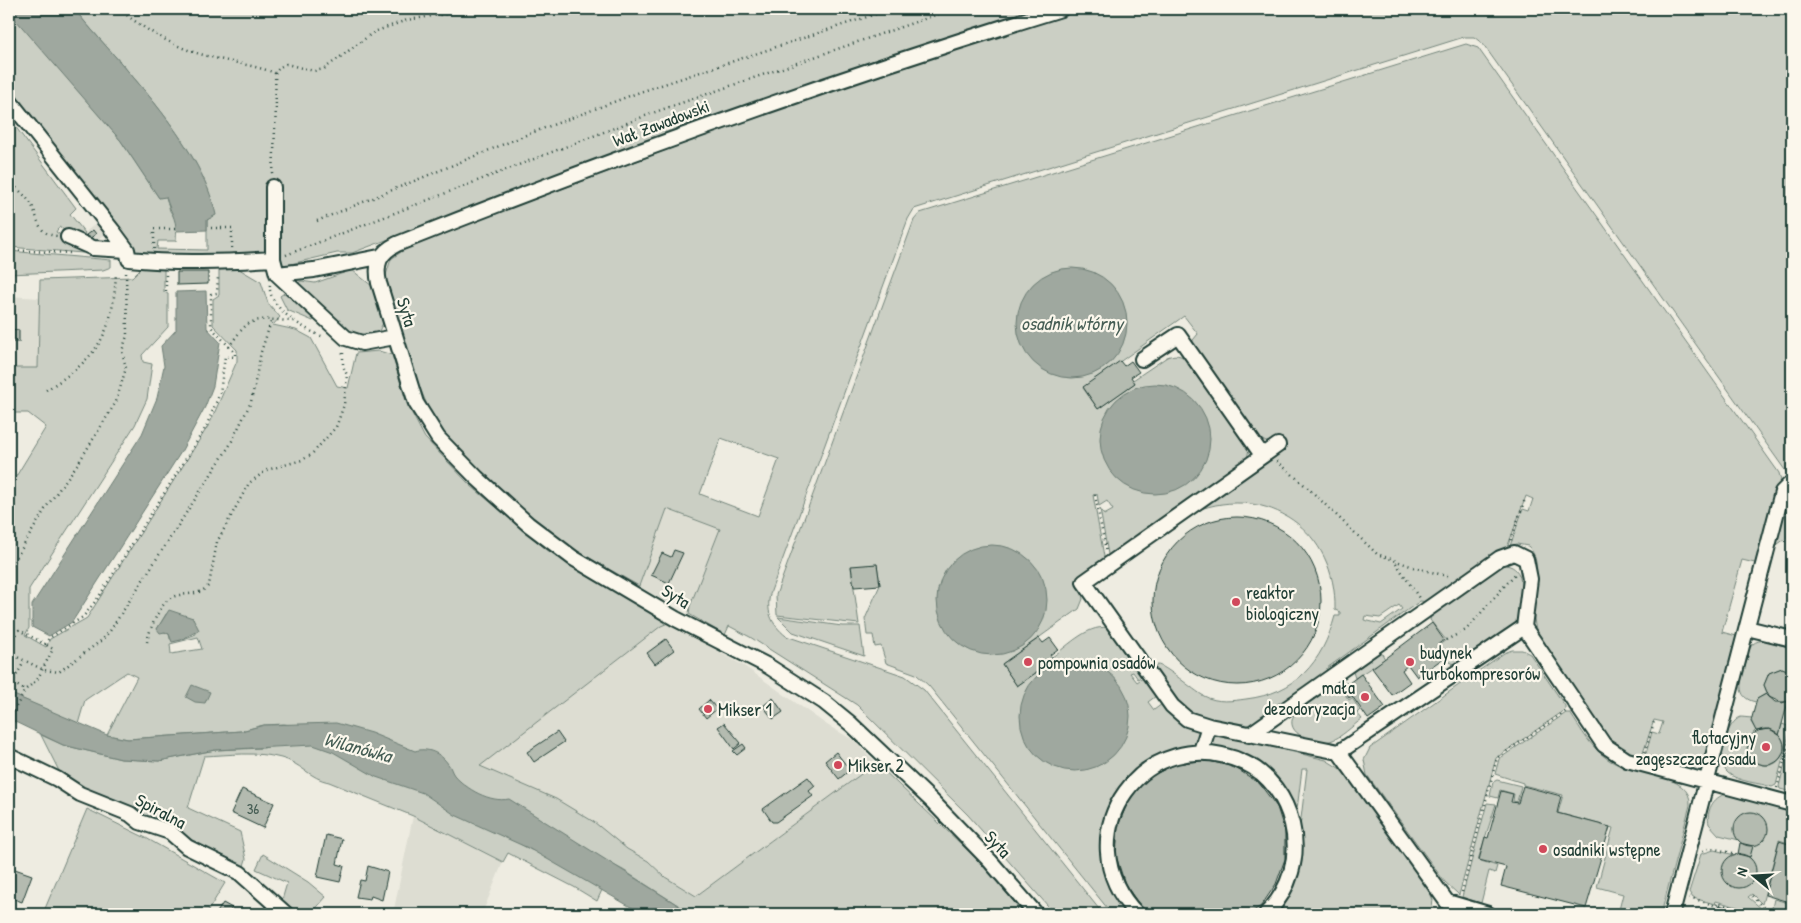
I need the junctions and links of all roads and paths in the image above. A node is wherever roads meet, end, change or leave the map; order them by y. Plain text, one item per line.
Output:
1 (119, 9) edge
2 (478, 9) edge
3 (891, 9) edge
4 (953, 9) edge
5 (1061, 9) edge
6 (275, 73) junction
7 (9, 100) edge
8 (9, 181) edge
9 (273, 187) joint
10 (318, 221) dead end
11 (211, 228) dead end
12 (175, 229) dead end
13 (68, 237) joint
14 (380, 257) junction
15 (127, 259) junction
16 (273, 259) junction
17 (160, 262) junction
18 (225, 262) junction
19 (116, 274) dead end
20 (277, 274) junction
21 (293, 320) junction
22 (271, 322) junction
23 (395, 336) junction
24 (346, 338) junction
25 (229, 347) junction
26 (1142, 359) dead end
27 (46, 390) dead end
28 (1278, 445) dead end
29 (1262, 455) junction
30 (1276, 460) dead end
31 (1791, 483) dead end
32 (1095, 495) dead end
33 (1525, 499) dead end
34 (1506, 556) junction
35 (1396, 562) junction
36 (1108, 565) junction
37 (9, 570) edge
38 (1518, 572) dead end
39 (1455, 577) dead end
40 (1420, 601) dead end
41 (1524, 627) junction
42 (1747, 628) junction
43 (1792, 639) edge
44 (1446, 640) dead end
45 (147, 642) dead end
46 (45, 644) junction
47 (9, 648) edge
48 (9, 652) edge
49 (24, 662) junction
50 (44, 670) junction
51 (10, 682) edge
52 (9, 688) edge
53 (25, 690) junction
54 (1570, 709) dead end
55 (9, 720) edge
56 (1654, 722) dead end
57 (1209, 726) junction
58 (1792, 731) edge
59 (1249, 734) junction
60 (1201, 751) junction
61 (1339, 752) junction
62 (9, 756) edge
63 (1641, 763) junction
64 (1707, 780) junction
65 (1776, 789) dead end
66 (1792, 804) edge
67 (1699, 853) dead end
68 (1733, 853) dead end
69 (1687, 892) dead end
70 (1752, 896) dead end
71 (1451, 905) edge
72 (1766, 910) dead end
73 (286, 914) edge
74 (1036, 914) edge
75 (1137, 914) edge
76 (1266, 914) edge
77 (1488, 914) edge
78 (1672, 914) edge
79 (1758, 914) edge

1 - 6 path
2 - 6 path
3 - 10 path
4 - 16 path
5 - 14 street, Wał Zawadowski
6 - 9 path
7 - 15 street
8 - 13 path
9 - 16 street
11 - 18 path
12 - 17 path
13 - 15 street
14 - 20 street, Wał Zawadowski
14 - 23 street, Syta
15 - 17 street
15 - 37 path
16 - 18 street
16 - 20 street
17 - 18 street
18 - 25 path
19 - 27 path
20 - 21 path
20 - 24 street
21 - 22 path
21 - 24 path
22 - 25 path
22 - 50 path
23 - 24 street
23 - 74 street, Syta
24 - 45 path
25 - 46 path
26 - 29 street
28 - 29 street
29 - 36 street
30 - 35 path
31 - 42 street
32 - 36 path
33 - 34 path
34 - 41 street
34 - 59 street
35 - 39 path
35 - 40 path
36 - 57 street
38 - 44 path
41 - 61 street
41 - 63 street
42 - 43 street
42 - 64 street
46 - 47 path
46 - 50 path
48 - 49 path
49 - 50 path
49 - 51 path
50 - 53 path
51 - 52 path
51 - 53 path
53 - 55 path
54 - 71 path
56 - 63 path
57 - 59 street
57 - 60 street
58 - 65 path
59 - 61 street
60 - 75 street
60 - 76 street
61 - 71 street
62 - 73 street, Spiralna
63 - 64 street
64 - 66 street
64 - 78 street
67 - 68 path
69 - 79 path
70 - 72 path
71 - 77 street

